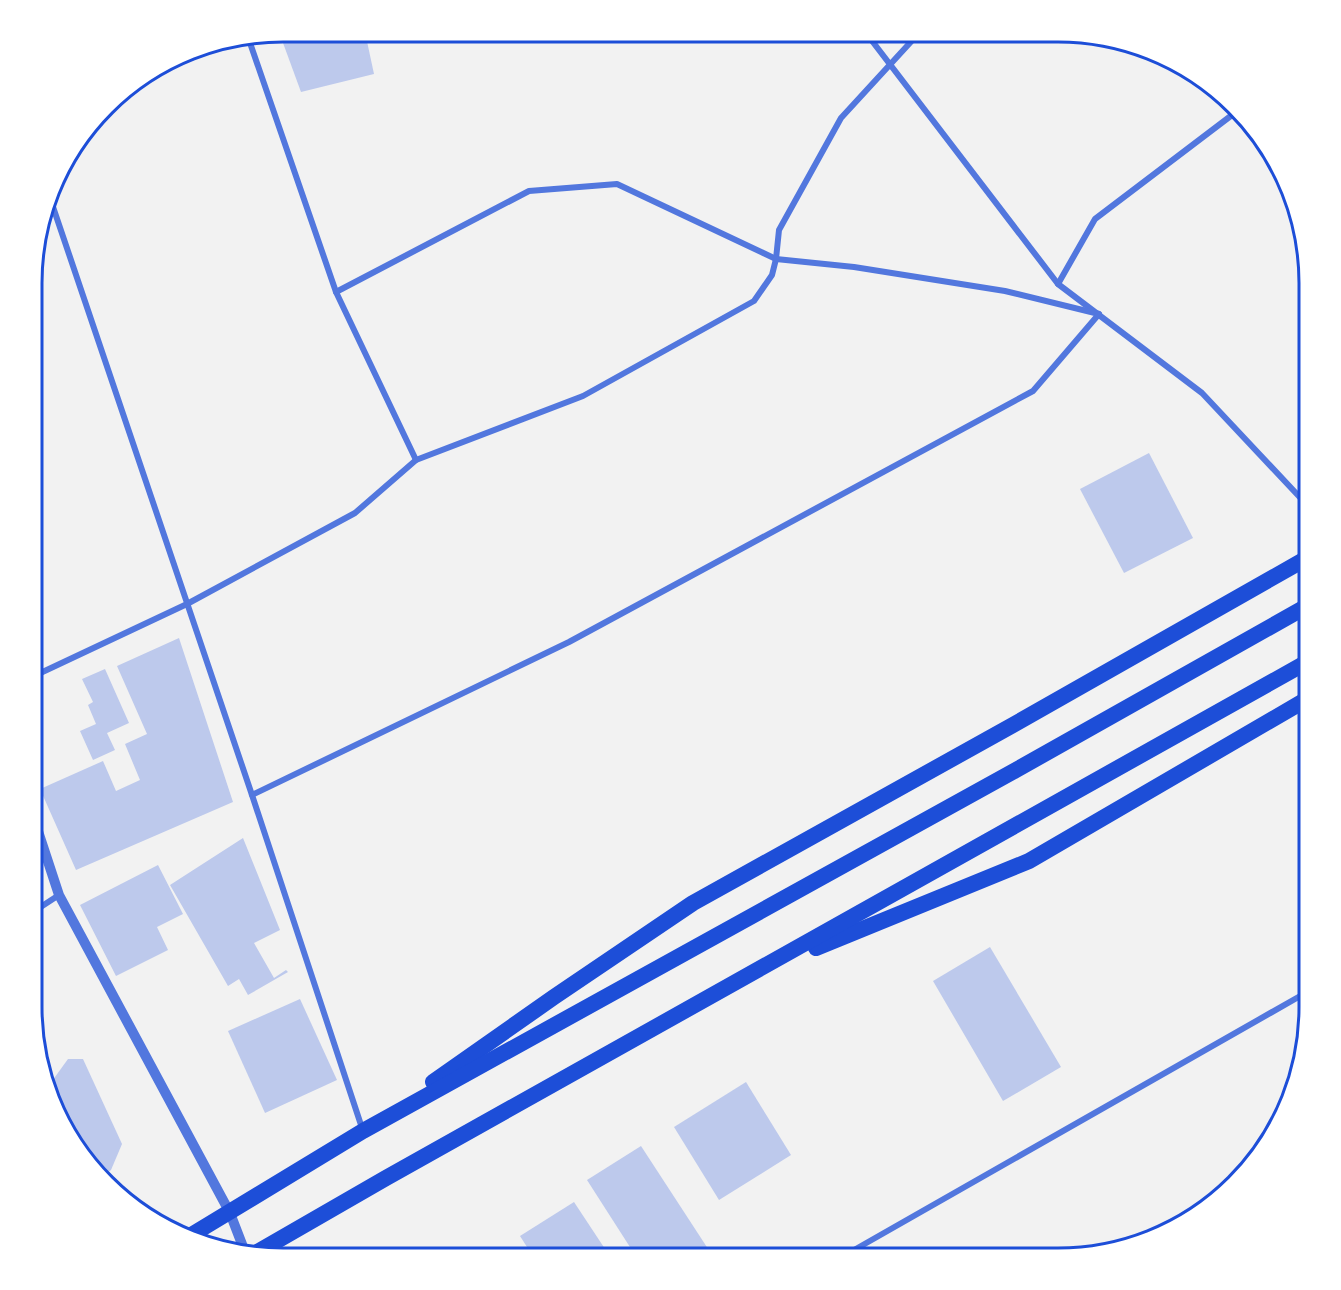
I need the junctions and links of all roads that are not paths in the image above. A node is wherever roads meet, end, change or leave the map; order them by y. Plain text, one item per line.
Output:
1 (873, 42) edge
2 (911, 42) edge
3 (251, 44) edge
4 (890, 64) junction
5 (1231, 116) edge
6 (54, 209) edge
7 (776, 259) junction
8 (1058, 284) junction
9 (336, 292) junction
10 (1099, 314) junction
11 (416, 460) junction
12 (1299, 496) edge
13 (1299, 563) edge
14 (187, 604) junction
15 (1299, 610) edge
16 (1299, 667) edge
17 (42, 672) edge
18 (1299, 704) edge
19 (252, 795) junction
20 (42, 844) edge
21 (59, 896) junction
22 (42, 906) edge
23 (748, 975) junction
24 (1299, 998) edge
25 (363, 1131) junction
26 (230, 1213) junction
27 (197, 1232) edge
28 (242, 1244) edge
29 (266, 1247) edge
30 (858, 1248) edge

1 - 4 street
2 - 4 street
3 - 9 street
4 - 7 street
4 - 8 street
5 - 8 street
6 - 14 street
7 - 9 street
7 - 10 street
7 - 11 street
8 - 10 street
9 - 11 street
10 - 12 street
10 - 19 street
11 - 14 street
13 - 25 highway
14 - 17 street
14 - 19 street
15 - 25 highway
16 - 23 highway
18 - 23 highway
19 - 25 street
20 - 21 street
21 - 22 street
21 - 26 street
23 - 29 highway
24 - 30 street
25 - 26 highway
26 - 27 highway
26 - 28 street

